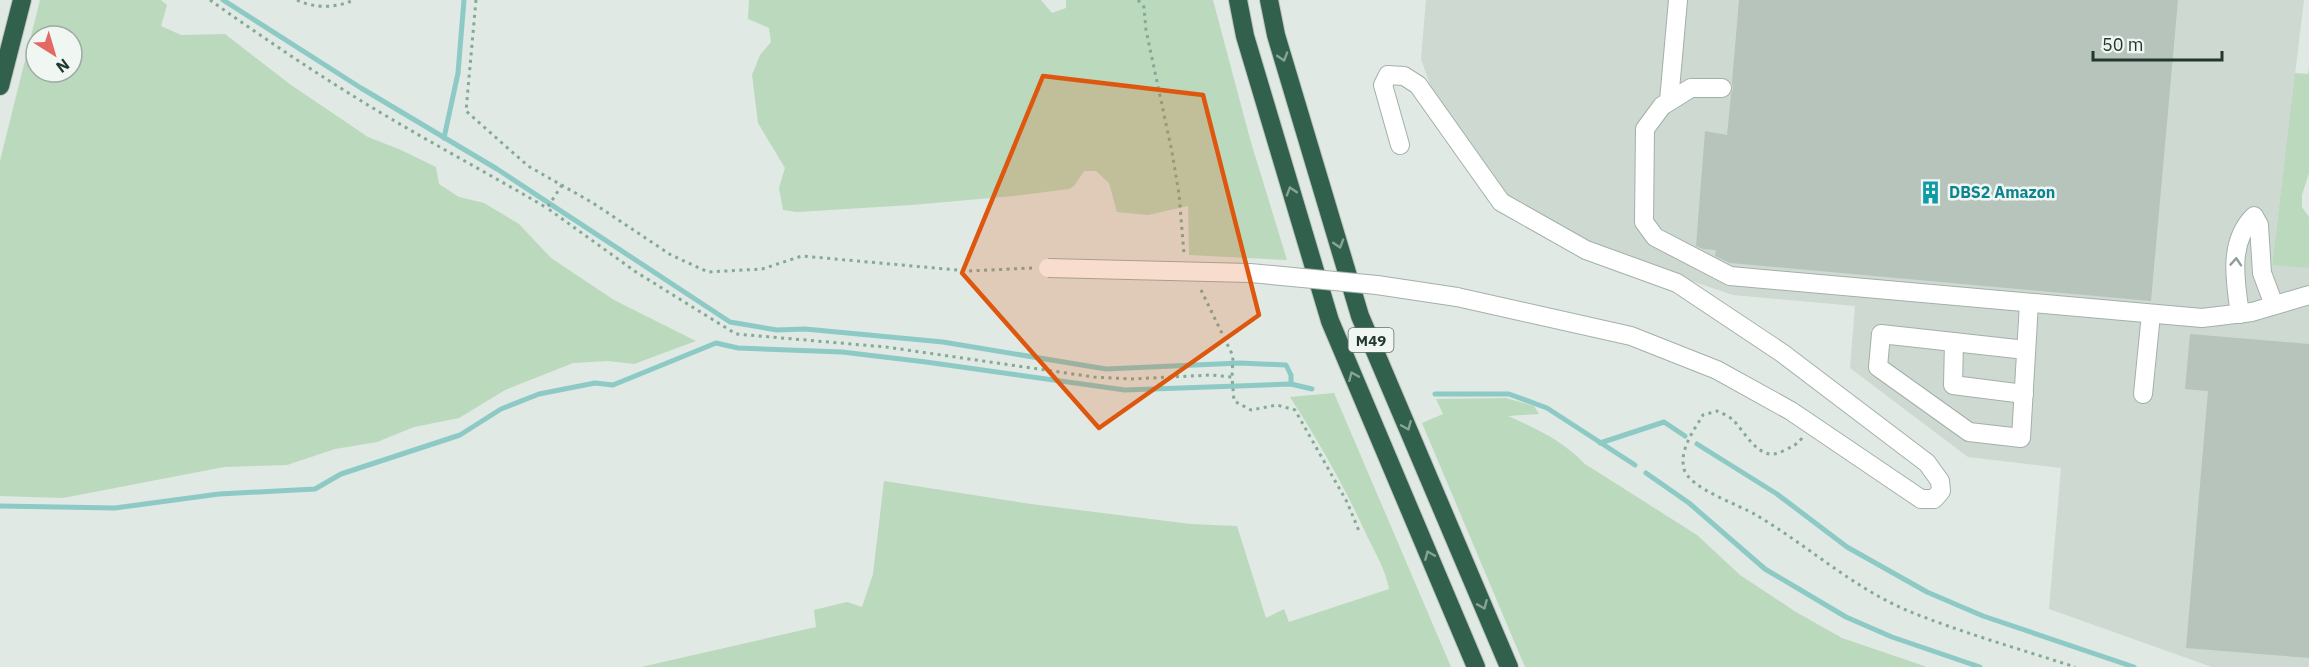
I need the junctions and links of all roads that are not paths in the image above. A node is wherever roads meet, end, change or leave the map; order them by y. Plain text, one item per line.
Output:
1 (22, 0) edge
2 (1238, 0) edge
3 (1269, 0) edge
4 (1678, 0) edge
5 (0, 86) edge
6 (1722, 88) dead end
7 (1669, 102) junction
8 (1400, 145) dead end
9 (1048, 268) road end
10 (2308, 298) edge
11 (2029, 303) junction
12 (2274, 305) junction
13 (2151, 314) junction
14 (2240, 314) junction
15 (1954, 342) junction
16 (2026, 350) junction
17 (2024, 394) junction
18 (2143, 394) dead end
19 (1476, 667) edge
20 (1509, 667) edge

1 - 5 highway
19 -> 2 highway, M49
3 -> 20 highway, M49
4 - 7 lane
6 - 7 lane
7 - 11 lane
8 - 9 lane, bridge
10 - 12 lane
11 - 13 lane
11 - 16 lane
12 - 14 lane
14 -> 12 lane
13 - 14 lane
13 - 18 lane
15 - 16 lane
15 - 17 lane
15 - 17 lane
16 - 17 lane

